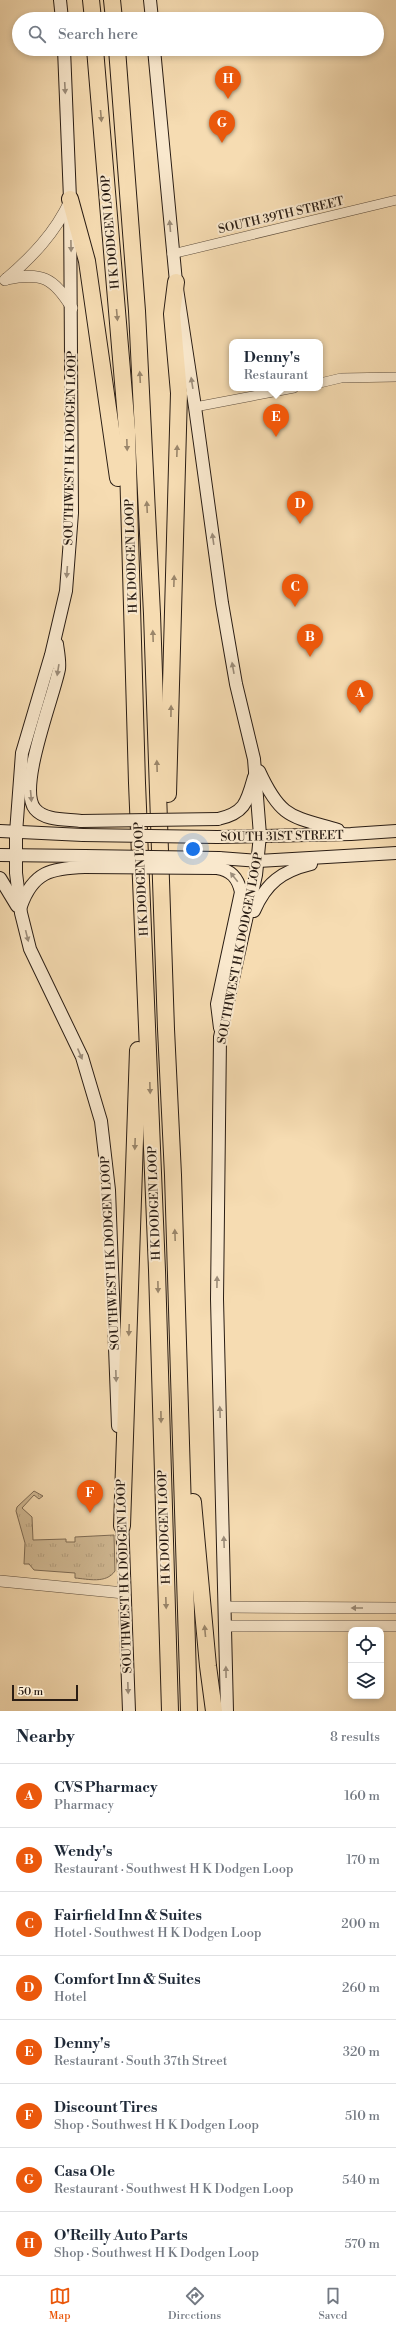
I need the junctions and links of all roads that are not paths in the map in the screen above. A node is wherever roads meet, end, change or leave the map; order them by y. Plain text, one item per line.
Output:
1 (60, 0) edge
2 (91, 0) edge
3 (112, 0) edge
4 (150, 0) edge
5 (61, 12) edge
6 (92, 12) edge
7 (113, 12) edge
8 (151, 12) edge
9 (64, 56) edge
10 (96, 56) edge
11 (117, 56) edge
12 (155, 56) edge
13 (70, 199) junction
14 (396, 200) edge
15 (172, 254) junction
16 (2, 281) edge
17 (176, 282) junction
18 (72, 308) junction
19 (396, 377) edge
20 (323, 382) edge
21 (278, 391) edge
22 (195, 407) junction
23 (57, 631) junction
24 (134, 633) junction
25 (254, 765) junction
26 (136, 783) junction
27 (0, 831) edge
28 (396, 831) edge
29 (16, 833) junction
30 (351, 834) junction
31 (260, 835) junction
32 (396, 853) edge
33 (0, 854) edge
34 (16, 856) junction
35 (370, 856) junction
36 (85, 861) junction
37 (258, 861) junction
38 (218, 863) junction
39 (0, 878) edge
40 (21, 910) junction
41 (243, 938) junction
42 (166, 1029) junction
43 (220, 1038) junction
44 (178, 1344) junction
45 (122, 1526) junction
46 (0, 1581) edge
47 (124, 1593) junction
48 (226, 1607) junction
49 (396, 1608) edge
50 (226, 1626) junction
51 (396, 1626) edge
52 (129, 1711) edge
53 (170, 1711) edge
54 (189, 1711) edge
55 (214, 1711) edge
56 (227, 1711) edge

1 - 5 main road
2 - 6 highway
3 - 7 highway
4 - 8 main road
9 -> 13 main road, SOUTHWEST H K DODGEN LOOP
10 -> 24 highway, H K DODGEN LOOP
42 -> 11 highway, H K DODGEN LOOP
15 -> 12 main road, SOUTHWEST H K DODGEN LOOP
13 - 16 street
13 -> 18 main road, SOUTHWEST H K DODGEN LOOP
13 - 24 highway
14 - 15 street, SOUTH 39TH STREET
15 - 17 main road, SOUTHWEST H K DODGEN LOOP
16 - 18 street
22 -> 17 main road, SOUTHWEST H K DODGEN LOOP
42 -> 17 highway
18 -> 23 main road, SOUTHWEST H K DODGEN LOOP
19 - 20 street
21 - 22 street
25 -> 22 main road, SOUTHWEST H K DODGEN LOOP
23 -> 25 main road, bridge
23 - 29 main road, SOUTHWEST H K DODGEN LOOP
24 - 26 highway, H K DODGEN LOOP
25 - 30 main road
25 - 31 main road, SOUTHWEST H K DODGEN LOOP
26 -> 45 highway
26 -> 53 highway, H K DODGEN LOOP
27 - 29 main road, SOUTH 31ST STREET
28 - 30 main road, SOUTH 31ST STREET
29 - 31 main road, SOUTH 31ST STREET, bridge
29 - 34 main road, SOUTHWEST H K DODGEN LOOP
30 - 31 main road, SOUTH 31ST STREET
31 - 37 main road, SOUTHWEST H K DODGEN LOOP
32 - 35 main road, SOUTH 31ST STREET
33 - 34 main road
34 - 36 main road
34 - 40 main road, SOUTHWEST H K DODGEN LOOP
35 - 37 main road, SOUTH 31ST STREET
35 - 41 main road
36 - 38 main road, SOUTH 31ST STREET, bridge
36 - 40 main road
37 - 38 main road, SOUTH 31ST STREET
37 - 41 main road, SOUTHWEST H K DODGEN LOOP
43 -> 38 main road
39 - 40 main road
40 -> 45 main road, SOUTHWEST H K DODGEN LOOP
41 - 43 main road, SOUTHWEST H K DODGEN LOOP
44 -> 42 highway, H K DODGEN LOOP
48 -> 43 main road, SOUTHWEST H K DODGEN LOOP
44 - 54 highway, H K DODGEN LOOP
55 -> 44 highway
45 - 47 main road, SOUTHWEST H K DODGEN LOOP
46 - 47 street
47 -> 52 main road, SOUTHWEST H K DODGEN LOOP
49 -> 48 street
48 - 50 main road, SOUTHWEST H K DODGEN LOOP
50 - 51 street
56 -> 50 main road, SOUTHWEST H K DODGEN LOOP

